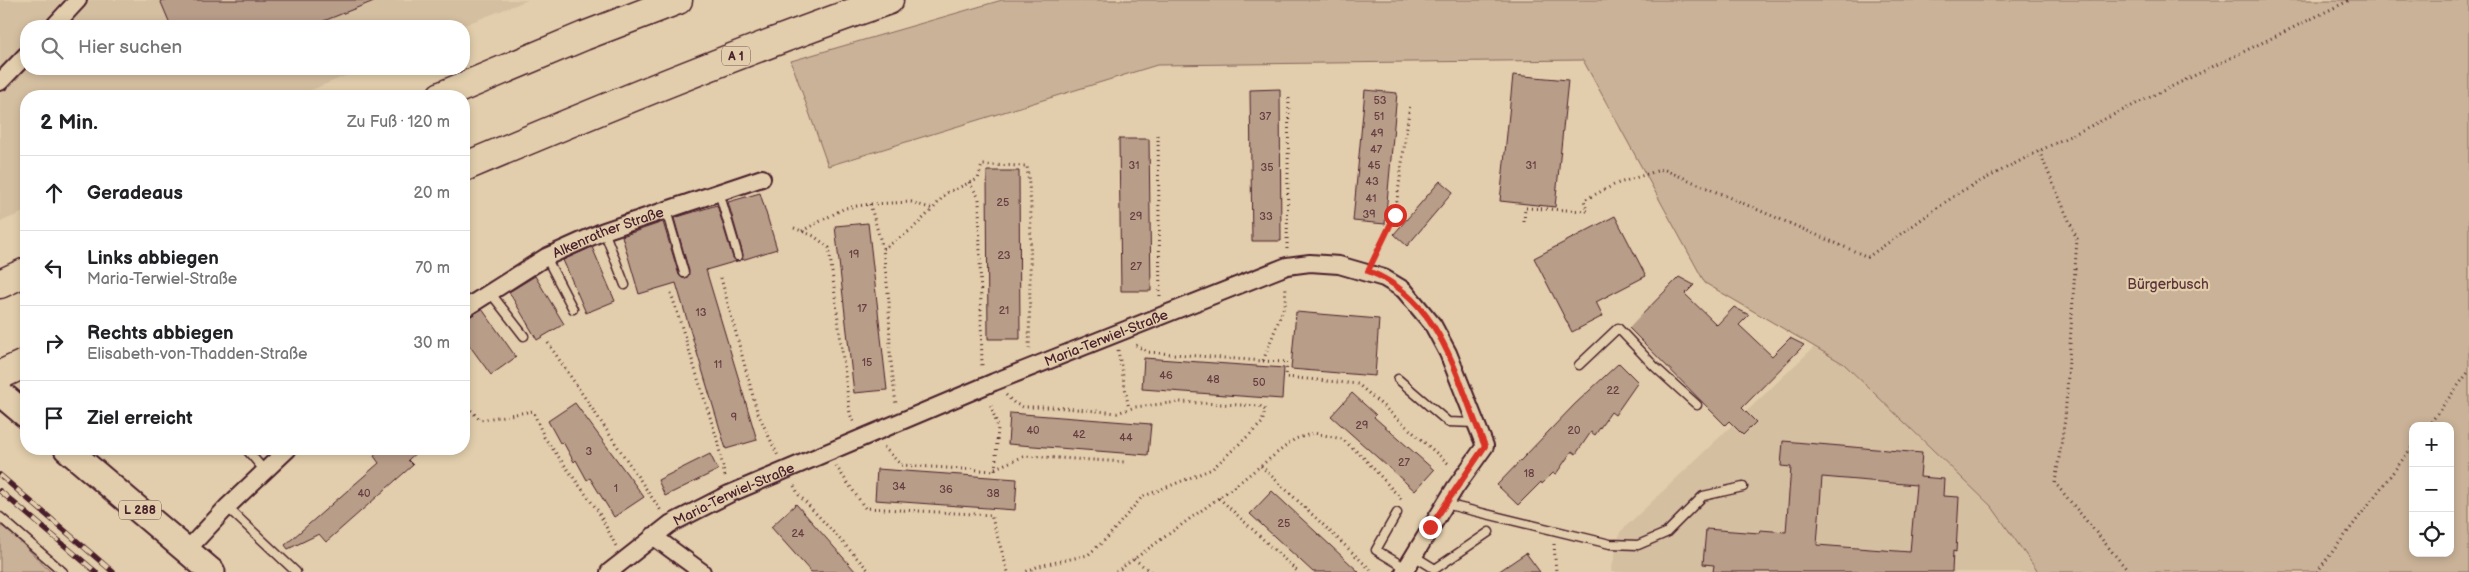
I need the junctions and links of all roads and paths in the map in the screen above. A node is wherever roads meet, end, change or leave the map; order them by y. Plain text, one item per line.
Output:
1 (78, 0) edge
2 (678, 0) edge
3 (889, 0) edge
4 (2350, 0) edge
5 (60, 20) edge
6 (20, 61) edge
7 (0, 82) edge
8 (455, 90) edge
9 (1289, 94) dead end
10 (1410, 104) dead end
11 (1158, 135) dead end
12 (2039, 151) junction
13 (470, 164) edge
14 (762, 178) dead end
15 (969, 182) junction
16 (719, 192) junction
17 (870, 204) junction
18 (933, 209) junction
19 (666, 210) junction
20 (1524, 222) dead end
21 (794, 228) dead end
22 (604, 231) junction
23 (802, 232) junction
24 (883, 249) junction
25 (738, 256) dead end
26 (546, 257) junction
27 (1287, 266) junction
28 (1368, 271) junction
29 (684, 273) dead end
30 (20, 275) edge
31 (721, 278) dead end
32 (0, 284) edge
33 (624, 285) dead end
34 (490, 291) junction
35 (671, 293) dead end
36 (470, 304) edge
37 (574, 309) dead end
38 (1160, 315) junction
39 (1116, 333) junction
40 (524, 336) dead end
41 (548, 343) dead end
42 (1263, 361) junction
43 (1579, 365) dead end
44 (20, 366) edge
45 (1029, 368) junction
46 (2469, 371) edge
47 (0, 375) edge
48 (1398, 379) dead end
49 (988, 384) junction
50 (0, 392) edge
51 (1696, 405) dead end
52 (20, 409) edge
53 (470, 409) edge
54 (1129, 410) junction
55 (898, 422) junction
56 (2431, 422) edge
57 (1475, 423) junction
58 (867, 436) junction
59 (2409, 451) edge
60 (828, 452) junction
61 (74, 455) edge
62 (251, 455) edge
63 (281, 455) edge
64 (1125, 462) dead end
65 (1261, 466) junction
66 (995, 468) junction
67 (786, 470) junction
68 (264, 471) junction
69 (1463, 476) junction
70 (1743, 487) dead end
71 (729, 494) junction
72 (1219, 498) junction
73 (1445, 504) junction
74 (227, 507) junction
75 (1397, 513) dead end
76 (0, 517) edge
77 (670, 524) junction
78 (1430, 527) junction
79 (1553, 531) junction
80 (1489, 532) dead end
81 (653, 536) junction
82 (187, 550) junction
83 (625, 558) junction
84 (1134, 559) junction
85 (1408, 565) edge
86 (63, 572) edge
87 (212, 572) edge
88 (296, 572) edge
89 (609, 572) edge
90 (702, 572) edge
91 (870, 572) edge
92 (1008, 572) edge
93 (1025, 572) edge
94 (1116, 572) edge
95 (1151, 572) edge
96 (1298, 572) edge
97 (1373, 572) edge
98 (1556, 572) edge
99 (2129, 572) edge
100 (2317, 572) edge

1 - 5 street
2 - 8 highway
3 - 13 highway, A 1
4 - 12 path
6 - 7 street
9 - 27 path
10 - 28 path
11 - 38 path
12 - 20 path
12 - 99 path
14 - 16 street, Alkenrather Straße
15 - 18 path
15 - 45 path
15 - 49 path
16 - 19 street, Alkenrather Straße
16 - 25 lane
17 - 18 path
17 - 23 path
17 - 24 path
18 - 24 path
19 - 22 street, Alkenrather Straße
19 - 29 lane
21 - 23 path
22 - 26 street, Alkenrather Straße
22 - 33 lane
23 - 58 path
24 - 55 path
26 - 34 street, Alkenrather Straße
26 - 37 lane
27 - 28 street, Maria-Terwiel-Straße
27 - 38 street, Maria-Terwiel-Straße
27 - 42 path
28 - 57 street, Maria-Terwiel-Straße
30 - 32 highway
31 - 67 path
34 - 36 street, Alkenrather Straße
34 - 40 lane
35 - 71 path
38 - 39 street, Maria-Terwiel-Straße
39 - 42 path
39 - 45 street, Maria-Terwiel-Straße
39 - 54 path
41 - 77 path
42 - 69 path
43 - 51 lane
44 - 47 highway
45 - 49 street, Maria-Terwiel-Straße
46 - 56 path
48 - 57 lane
49 - 54 path
49 - 55 street, Maria-Terwiel-Straße
49 - 66 path
50 - 52 main road
53 - 83 path
54 - 93 path
55 - 58 street, Maria-Terwiel-Straße
57 - 69 street, Maria-Terwiel-Straße
58 - 60 street, Maria-Terwiel-Straße
58 - 66 path
59 - 100 path
60 - 67 street, Maria-Terwiel-Straße
60 - 92 path
61 - 82 main road, L 288
62 - 68 lane
63 - 68 street
64 - 66 path
65 - 72 path
65 - 78 path
65 - 97 path
67 - 71 street, Maria-Terwiel-Straße
67 - 91 path
68 - 74 street
69 - 73 street
70 - 79 lane
71 - 77 street, Maria-Terwiel-Straße
72 - 84 path
72 - 96 path
73 - 78 street
73 - 79 lane
74 - 82 street
74 - 88 lane
75 - 85 lane
76 - 86 lane
77 - 81 street, Maria-Terwiel-Straße
78 - 85 street
79 - 98 path
80 - 85 lane
81 - 83 street, Maria-Terwiel-Straße
81 - 90 street, Maria-Terwiel-Straße
82 - 87 main road, L 288
83 - 89 street, Maria-Terwiel-Straße
84 - 94 path
84 - 95 path

